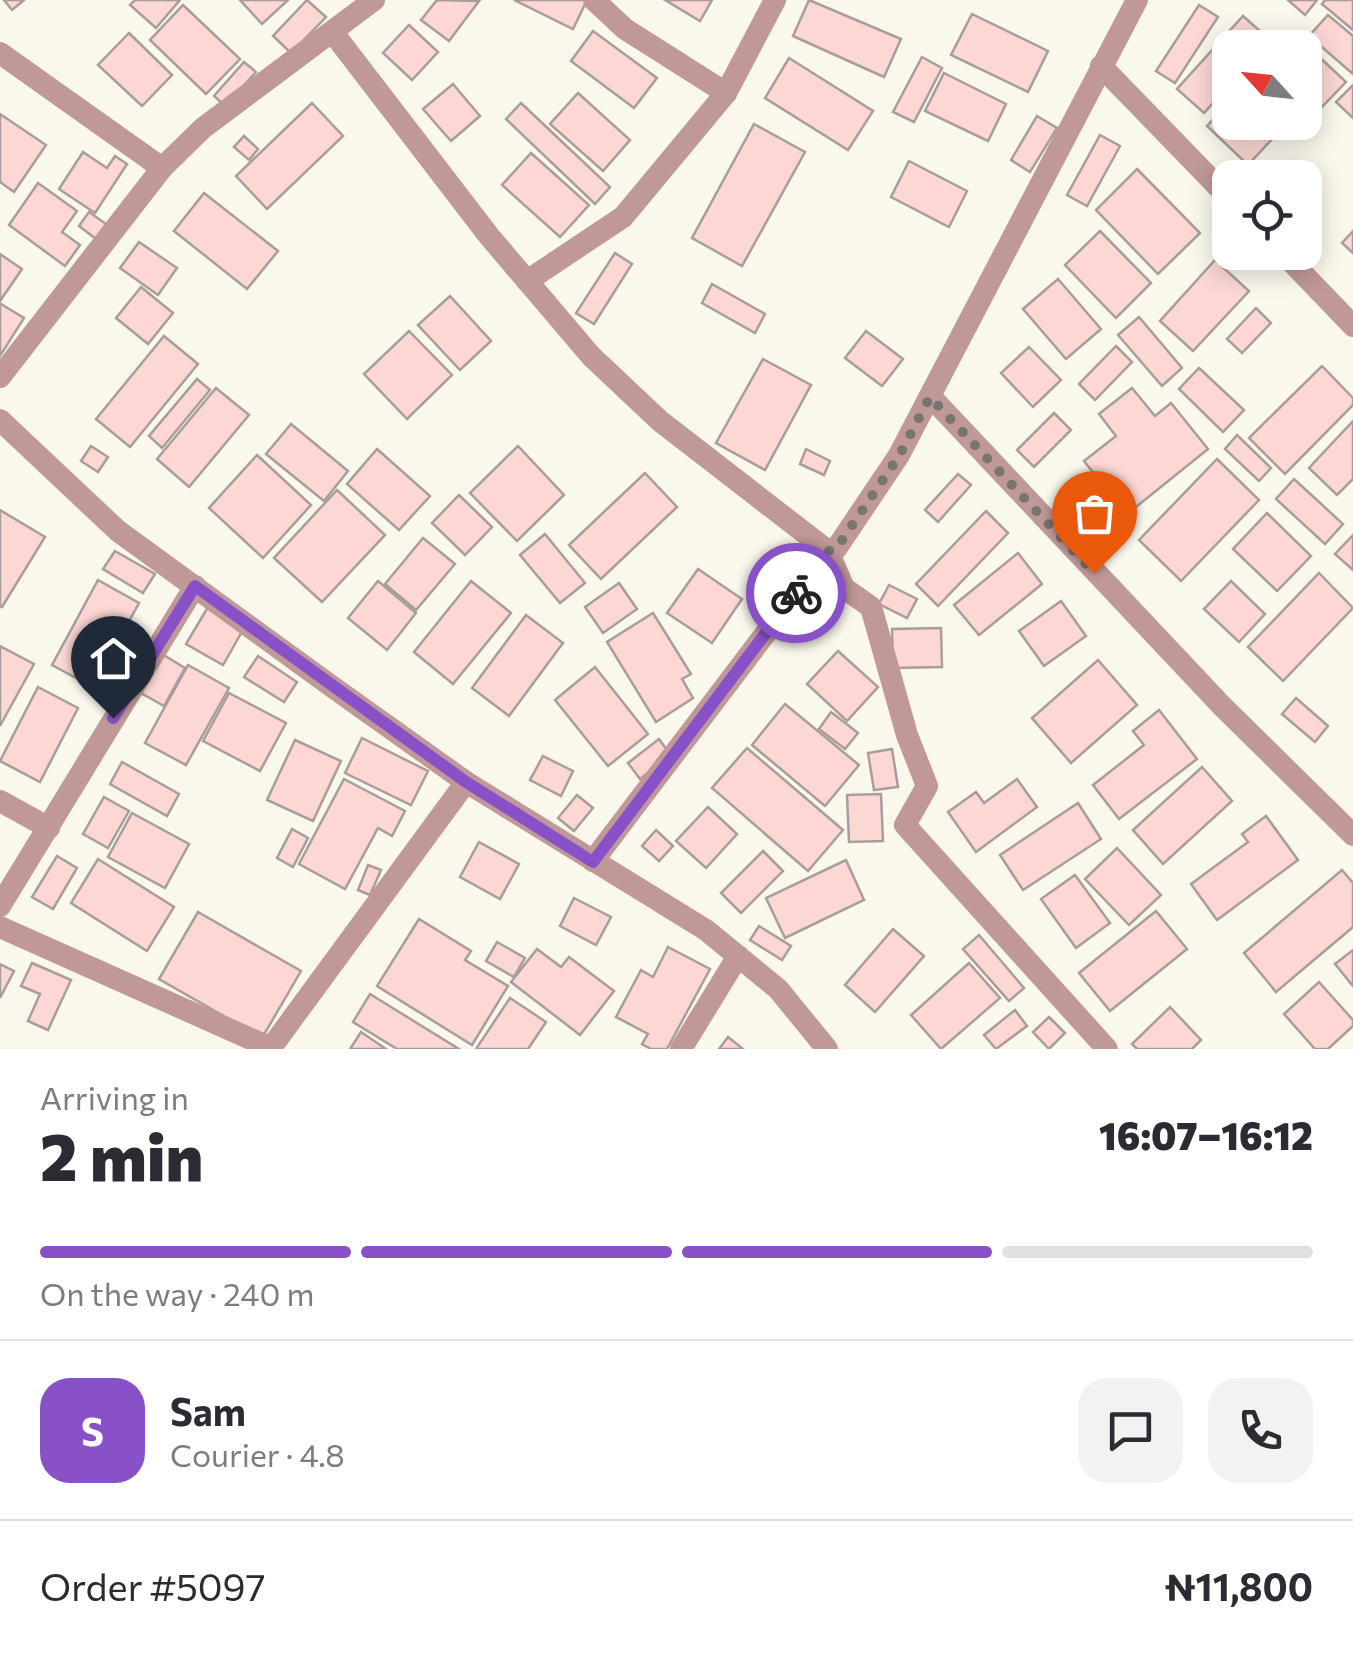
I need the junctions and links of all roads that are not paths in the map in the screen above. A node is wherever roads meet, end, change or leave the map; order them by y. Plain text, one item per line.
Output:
1 (374, 0) edge
2 (594, 0) edge
3 (775, 0) edge
4 (1137, 0) edge
5 (334, 34) junction
6 (0, 53) edge
7 (1101, 66) junction
8 (726, 92) junction
9 (162, 168) junction
10 (1212, 180) edge
11 (1299, 270) edge
12 (528, 281) junction
13 (1353, 326) edge
14 (0, 377) edge
15 (930, 397) junction
16 (0, 420) edge
17 (828, 551) junction
18 (195, 586) junction
19 (466, 782) junction
20 (0, 801) edge
21 (49, 828) junction
22 (1353, 835) edge
23 (593, 862) junction
24 (0, 906) edge
25 (0, 927) edge
26 (738, 956) junction
27 (270, 1049) edge
28 (681, 1049) edge
29 (826, 1049) edge
30 (1107, 1049) edge

1 - 5 street
2 - 8 street
3 - 8 street
4 - 7 street
5 - 9 street
5 - 12 street
6 - 9 street
7 - 10 street
7 - 15 street
8 - 12 street
9 - 14 street
11 - 13 street
12 - 17 street
15 - 17 street
15 - 22 street
16 - 18 street
17 - 23 street
17 - 30 street
18 - 19 street
18 - 21 street
19 - 23 street
19 - 27 street
20 - 21 street
21 - 24 street
23 - 26 street
25 - 27 street
26 - 28 street
26 - 29 street

